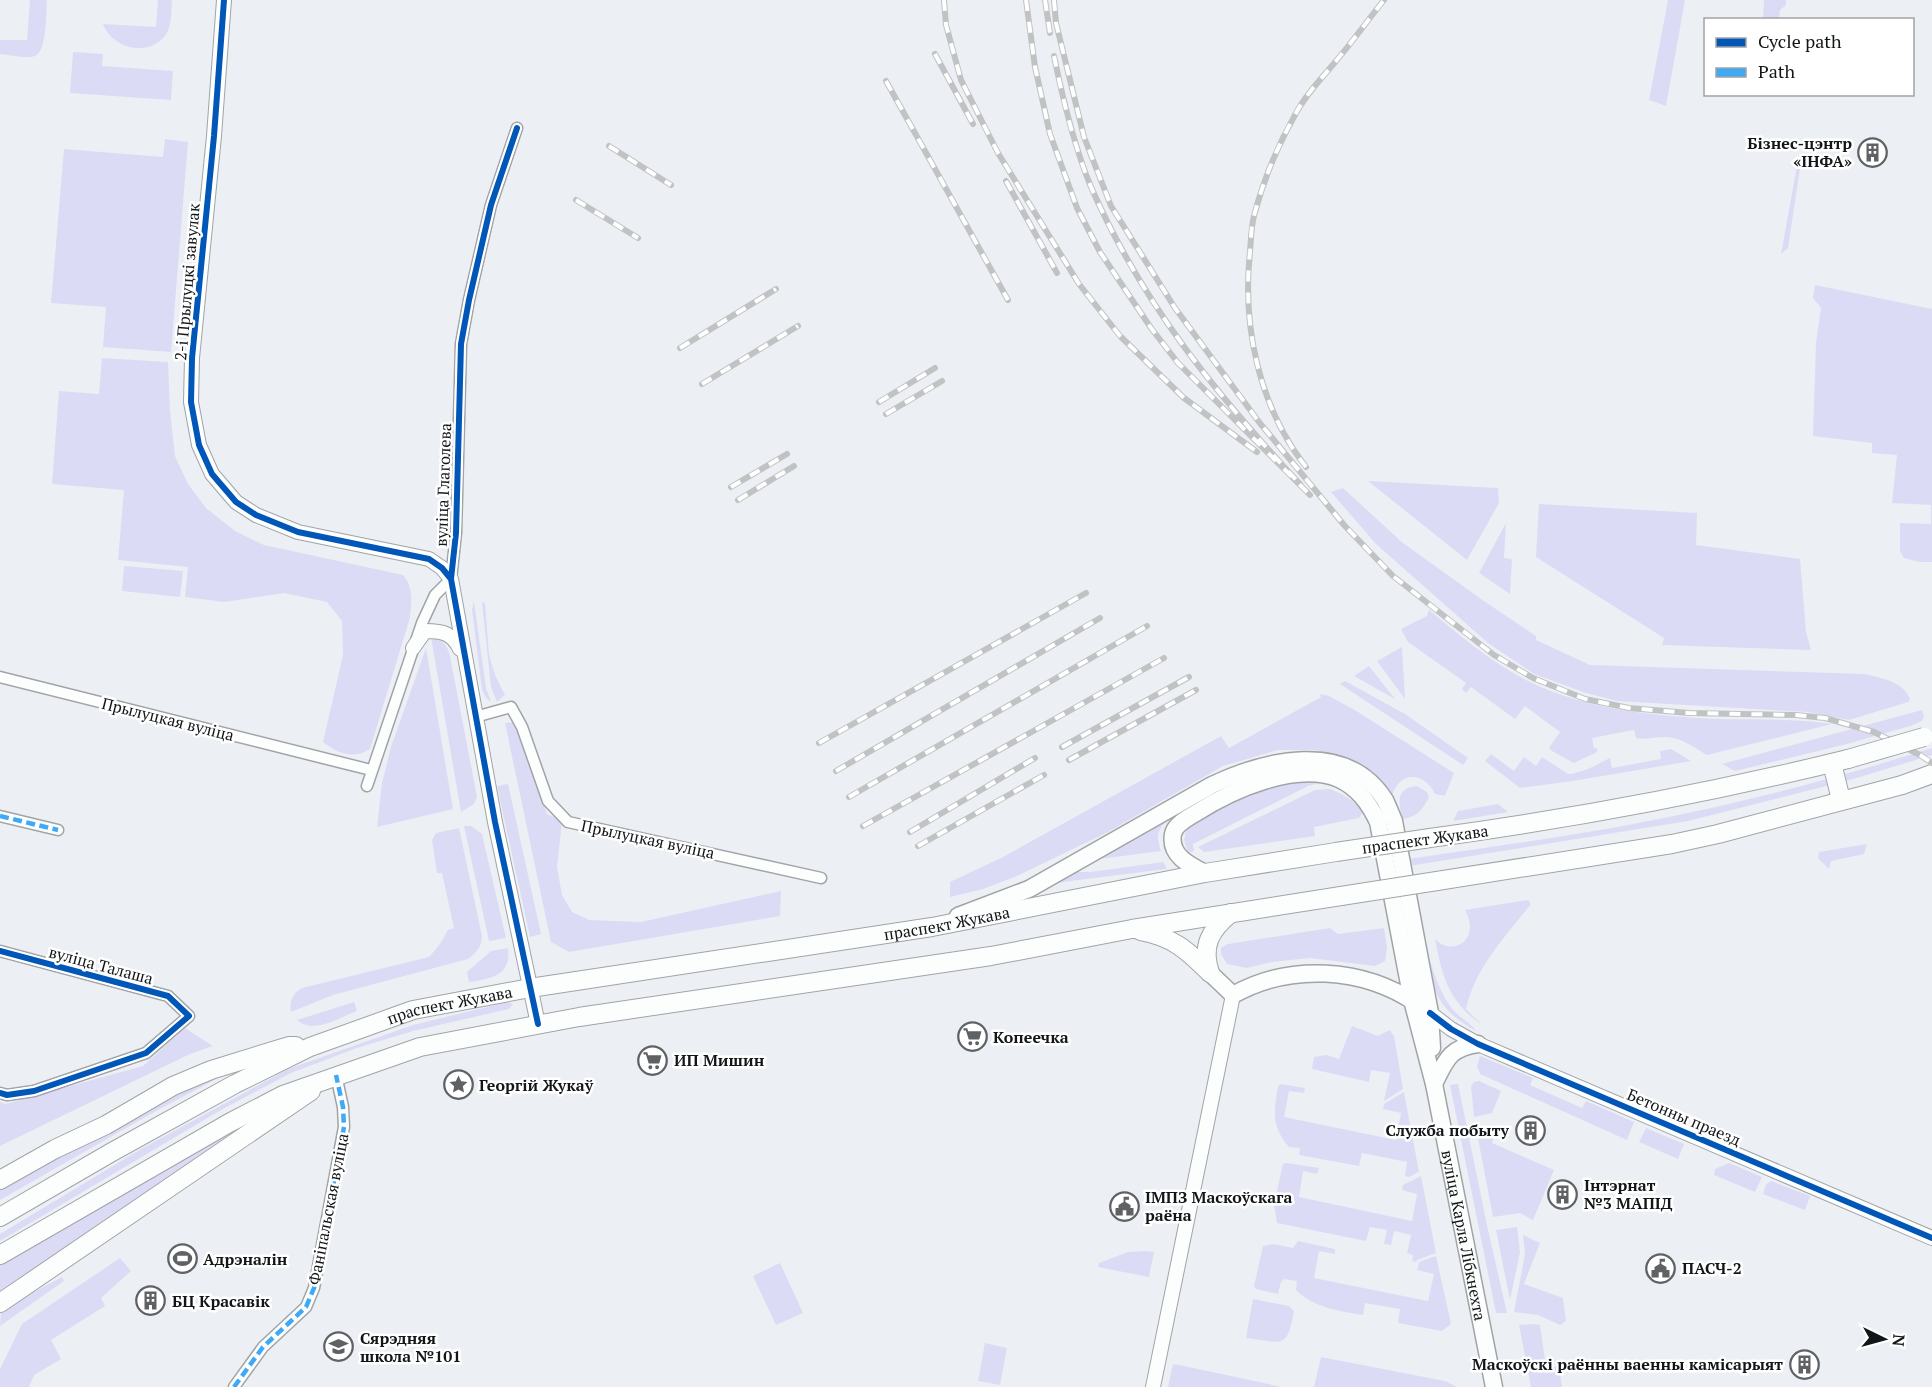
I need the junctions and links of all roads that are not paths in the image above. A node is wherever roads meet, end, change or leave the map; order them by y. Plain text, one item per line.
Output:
1 (224, 0) edge
2 (517, 128) dead end
3 (451, 579) junction
4 (413, 648) junction
5 (464, 656) junction
6 (0, 676) edge
7 (475, 717) junction
8 (1928, 736) edge
9 (1840, 761) junction
10 (371, 770) junction
11 (1932, 774) edge
12 (367, 786) dead end
13 (1840, 800) junction
14 (0, 816) edge
15 (58, 830) dead end
16 (1205, 873) junction
17 (821, 878) dead end
18 (1231, 913) junction
19 (932, 927) junction
20 (1132, 929) junction
21 (0, 951) edge
22 (1405, 969) junction
23 (1210, 973) junction
24 (1423, 981) junction
25 (1388, 986) junction
26 (530, 987) junction
27 (1233, 995) junction
28 (1412, 1000) junction
29 (1430, 1013) junction
30 (538, 1024) junction
31 (1478, 1044) junction
32 (310, 1047) junction
33 (333, 1076) junction
34 (1434, 1084) junction
35 (0, 1093) edge
36 (0, 1180) edge
37 (0, 1217) edge
38 (1932, 1238) edge
39 (0, 1255) edge
40 (0, 1304) edge
41 (234, 1387) edge
42 (1153, 1387) edge
43 (1494, 1387) edge

1 - 3 street, 2-і Прылуцкі завулак
2 - 3 street, вуліца Глаголева
3 - 4 street
3 - 5 street, вуліца Глаголева
4 - 5 street
4 - 10 street
5 - 7 street, вуліца Глаголева
6 - 10 street, Прылуцкая вуліца
7 - 17 street, Прылуцкая вуліца
7 - 26 street, вуліца Глаголева
8 - 9 main road, праспект Жукава, bridge
9 - 13 main road
9 - 16 main road, праспект Жукава, bridge
10 - 12 street
11 - 13 main road, праспект Жукава
13 - 18 main road, праспект Жукава, bridge
14 - 15 street
16 - 19 main road, праспект Жукава
16 - 22 main road, вуліца Карла Лібкнехта
18 - 20 main road, праспект Жукава
18 - 23 main road
19 - 24 main road, вуліца Карла Лібкнехта
19 - 26 main road, праспект Жукава
20 - 23 main road
20 - 30 main road, праспект Жукава
21 - 35 street, вуліца Талаша
22 - 25 main road
22 - 28 main road, вуліца Карла Лібкнехта
23 - 27 main road
24 - 28 main road
24 - 29 main road, вуліца Карла Лібкнехта
25 - 27 main road
25 - 28 main road
26 - 30 street
26 - 32 main road, праспект Жукава
27 - 42 street
28 - 29 main road
28 - 34 main road, вуліца Карла Лібкнехта
29 - 31 street, Бетонны праезд
29 - 34 main road, вуліца Карла Лібкнехта
30 - 33 main road, праспект Жукава
31 - 34 main road
31 - 38 street, Бетонны праезд
32 - 36 main road
32 - 37 main road, праспект Жукава
33 - 39 main road, праспект Жукава
33 - 40 main road
33 - 41 street, Фаніпальская вуліца
34 - 43 main road, вуліца Карла Лібкнехта

